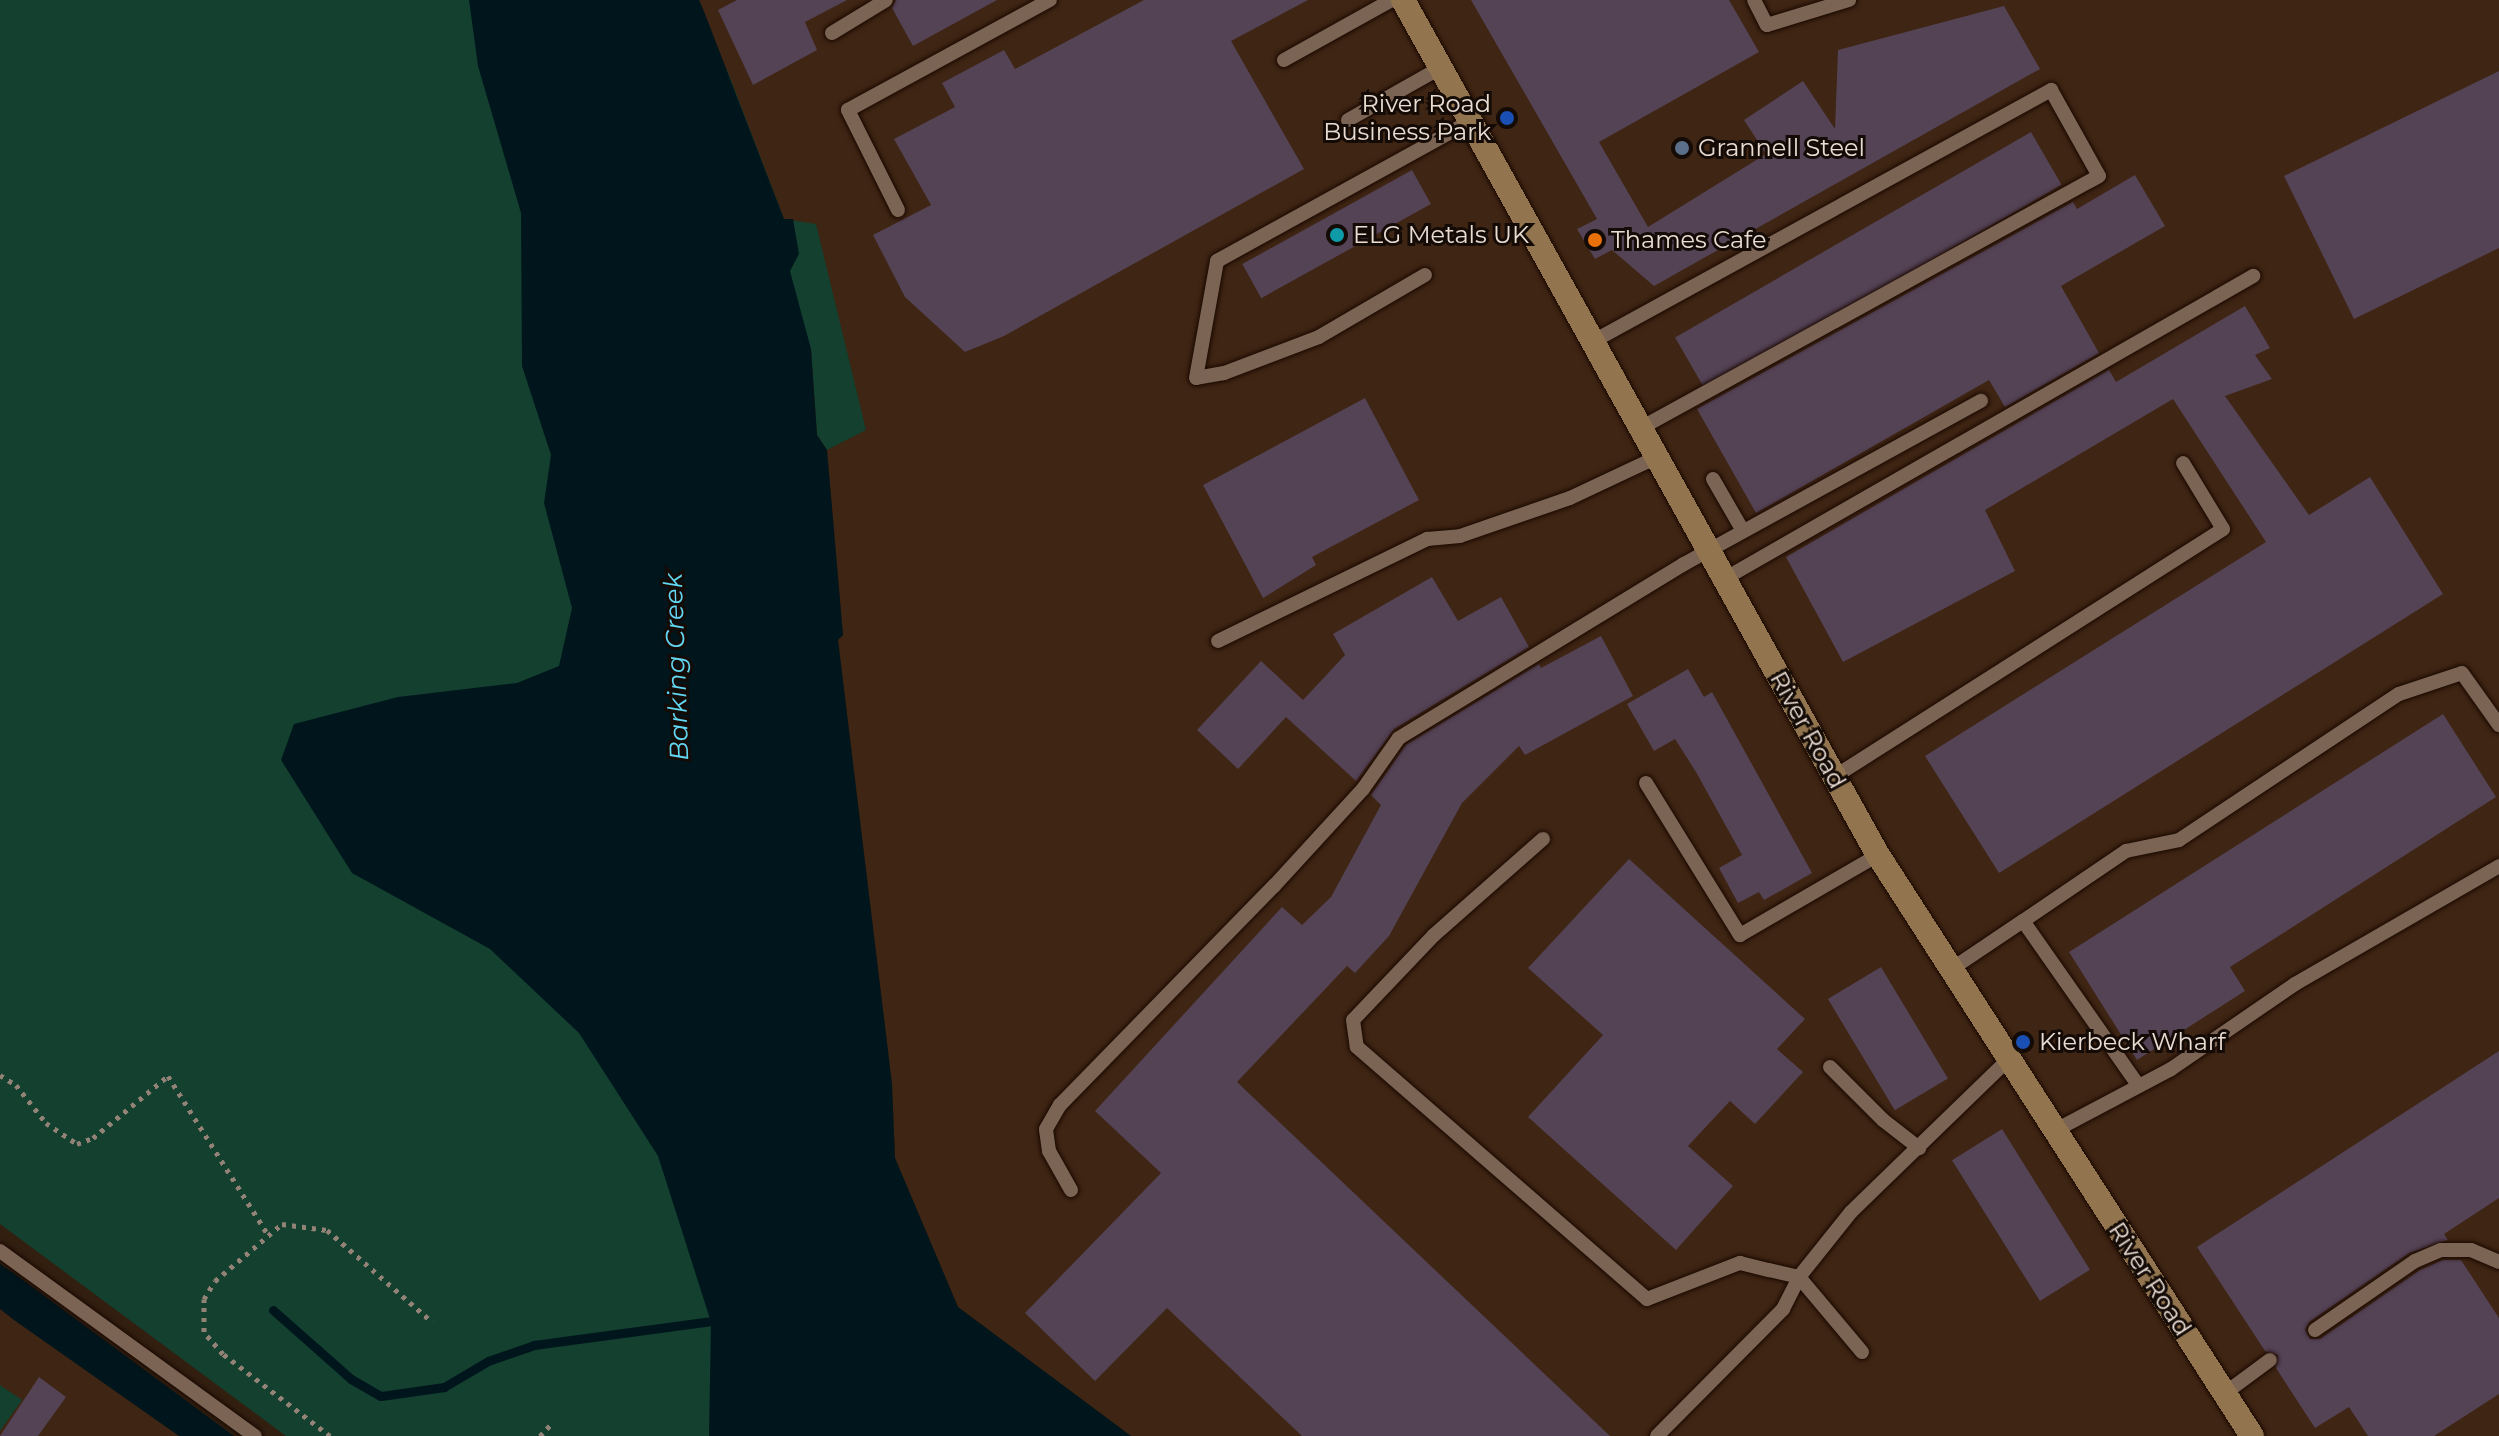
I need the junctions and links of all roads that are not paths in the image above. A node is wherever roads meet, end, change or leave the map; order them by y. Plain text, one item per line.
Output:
1 (886, 0) edge
2 (1050, 0) edge
3 (1392, 0) edge
4 (1403, 0) edge
5 (1754, 0) edge
6 (1849, 0) edge
7 (832, 33) dead end
8 (1284, 60) dead end
9 (1440, 68) junction
10 (1348, 120) dead end
11 (1469, 122) junction
12 (898, 210) dead end
13 (1425, 275) dead end
14 (2253, 276) dead end
15 (1592, 342) junction
16 (1981, 401) dead end
17 (1639, 429) junction
18 (1655, 458) junction
19 (2183, 463) dead end
20 (1713, 479) dead end
21 (1743, 531) junction
22 (1707, 550) junction
23 (1724, 579) junction
24 (1218, 641) dead end
25 (2499, 725) edge
26 (1834, 777) junction
27 (1646, 783) dead end
28 (1543, 839) dead end
29 (1878, 855) junction
30 (2499, 866) edge
31 (2023, 921) junction
32 (1950, 970) junction
33 (2008, 1060) junction
34 (1830, 1067) dead end
35 (2138, 1085) junction
36 (2054, 1131) junction
37 (1919, 1148) junction
38 (1071, 1190) dead end
39 (0, 1251) edge
40 (2499, 1262) edge
41 (1799, 1277) junction
42 (2315, 1330) dead end
43 (1862, 1352) dead end
44 (2270, 1360) dead end
45 (2224, 1394) junction
46 (255, 1436) edge
47 (1657, 1436) edge
48 (2252, 1436) edge

1 - 7 lane
2 - 12 lane
3 - 8 lane
4 - 9 street, River Road
5 - 6 lane
9 - 10 lane
9 - 11 street, River Road
11 - 13 lane
11 - 15 street, River Road
14 - 23 lane
15 - 17 street, River Road
15 - 17 lane
16 - 21 lane
17 - 18 street, River Road
18 - 22 street, River Road
18 - 24 lane
19 - 26 lane
20 - 21 lane
21 - 22 lane
22 - 23 street, River Road
22 - 38 lane
23 - 26 street, River Road
25 - 31 lane
26 - 29 street, River Road
27 - 29 lane
28 - 41 lane
29 - 32 street, River Road
30 - 35 lane
31 - 32 lane
31 - 35 lane
32 - 33 street, River Road
33 - 36 street, River Road
33 - 37 lane
34 - 37 lane
35 - 36 lane
36 - 45 street, River Road
37 - 41 lane
39 - 46 lane
40 - 42 lane
41 - 43 lane
41 - 47 lane
44 - 45 lane
45 - 48 street, River Road

